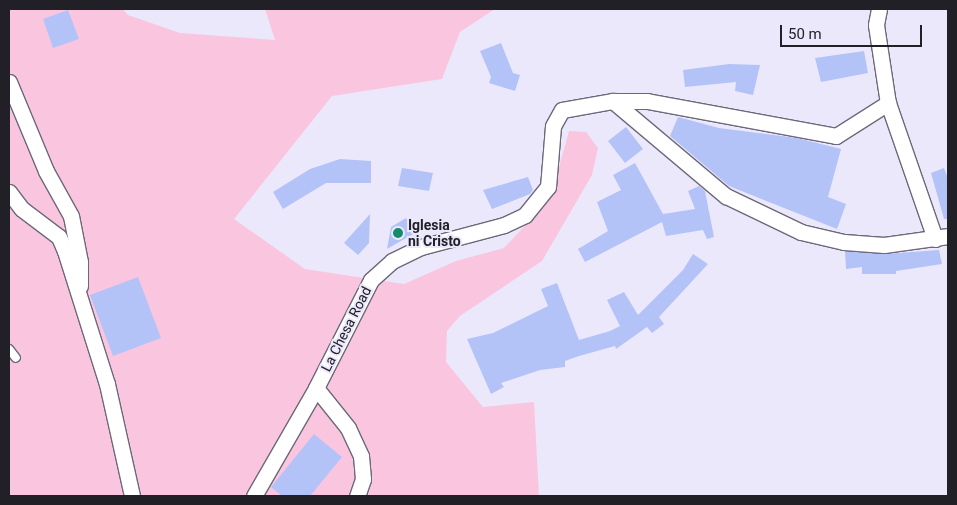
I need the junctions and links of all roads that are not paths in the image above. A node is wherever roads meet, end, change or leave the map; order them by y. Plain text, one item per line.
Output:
1 (879, 9) edge
2 (9, 82) edge
3 (613, 101) junction
4 (888, 103) junction
5 (9, 192) edge
6 (942, 238) edge
7 (80, 307) junction
8 (9, 349) edge
9 (16, 358) dead end
10 (316, 388) junction
11 (132, 496) edge
12 (254, 496) edge
13 (357, 496) edge

1 - 4 street
2 - 7 street
3 - 4 street
3 - 6 street
3 - 10 street, La Chesa Road
4 - 6 street
5 - 7 street
7 - 11 street
8 - 9 lane
10 - 12 street, La Chesa Road
10 - 13 street

